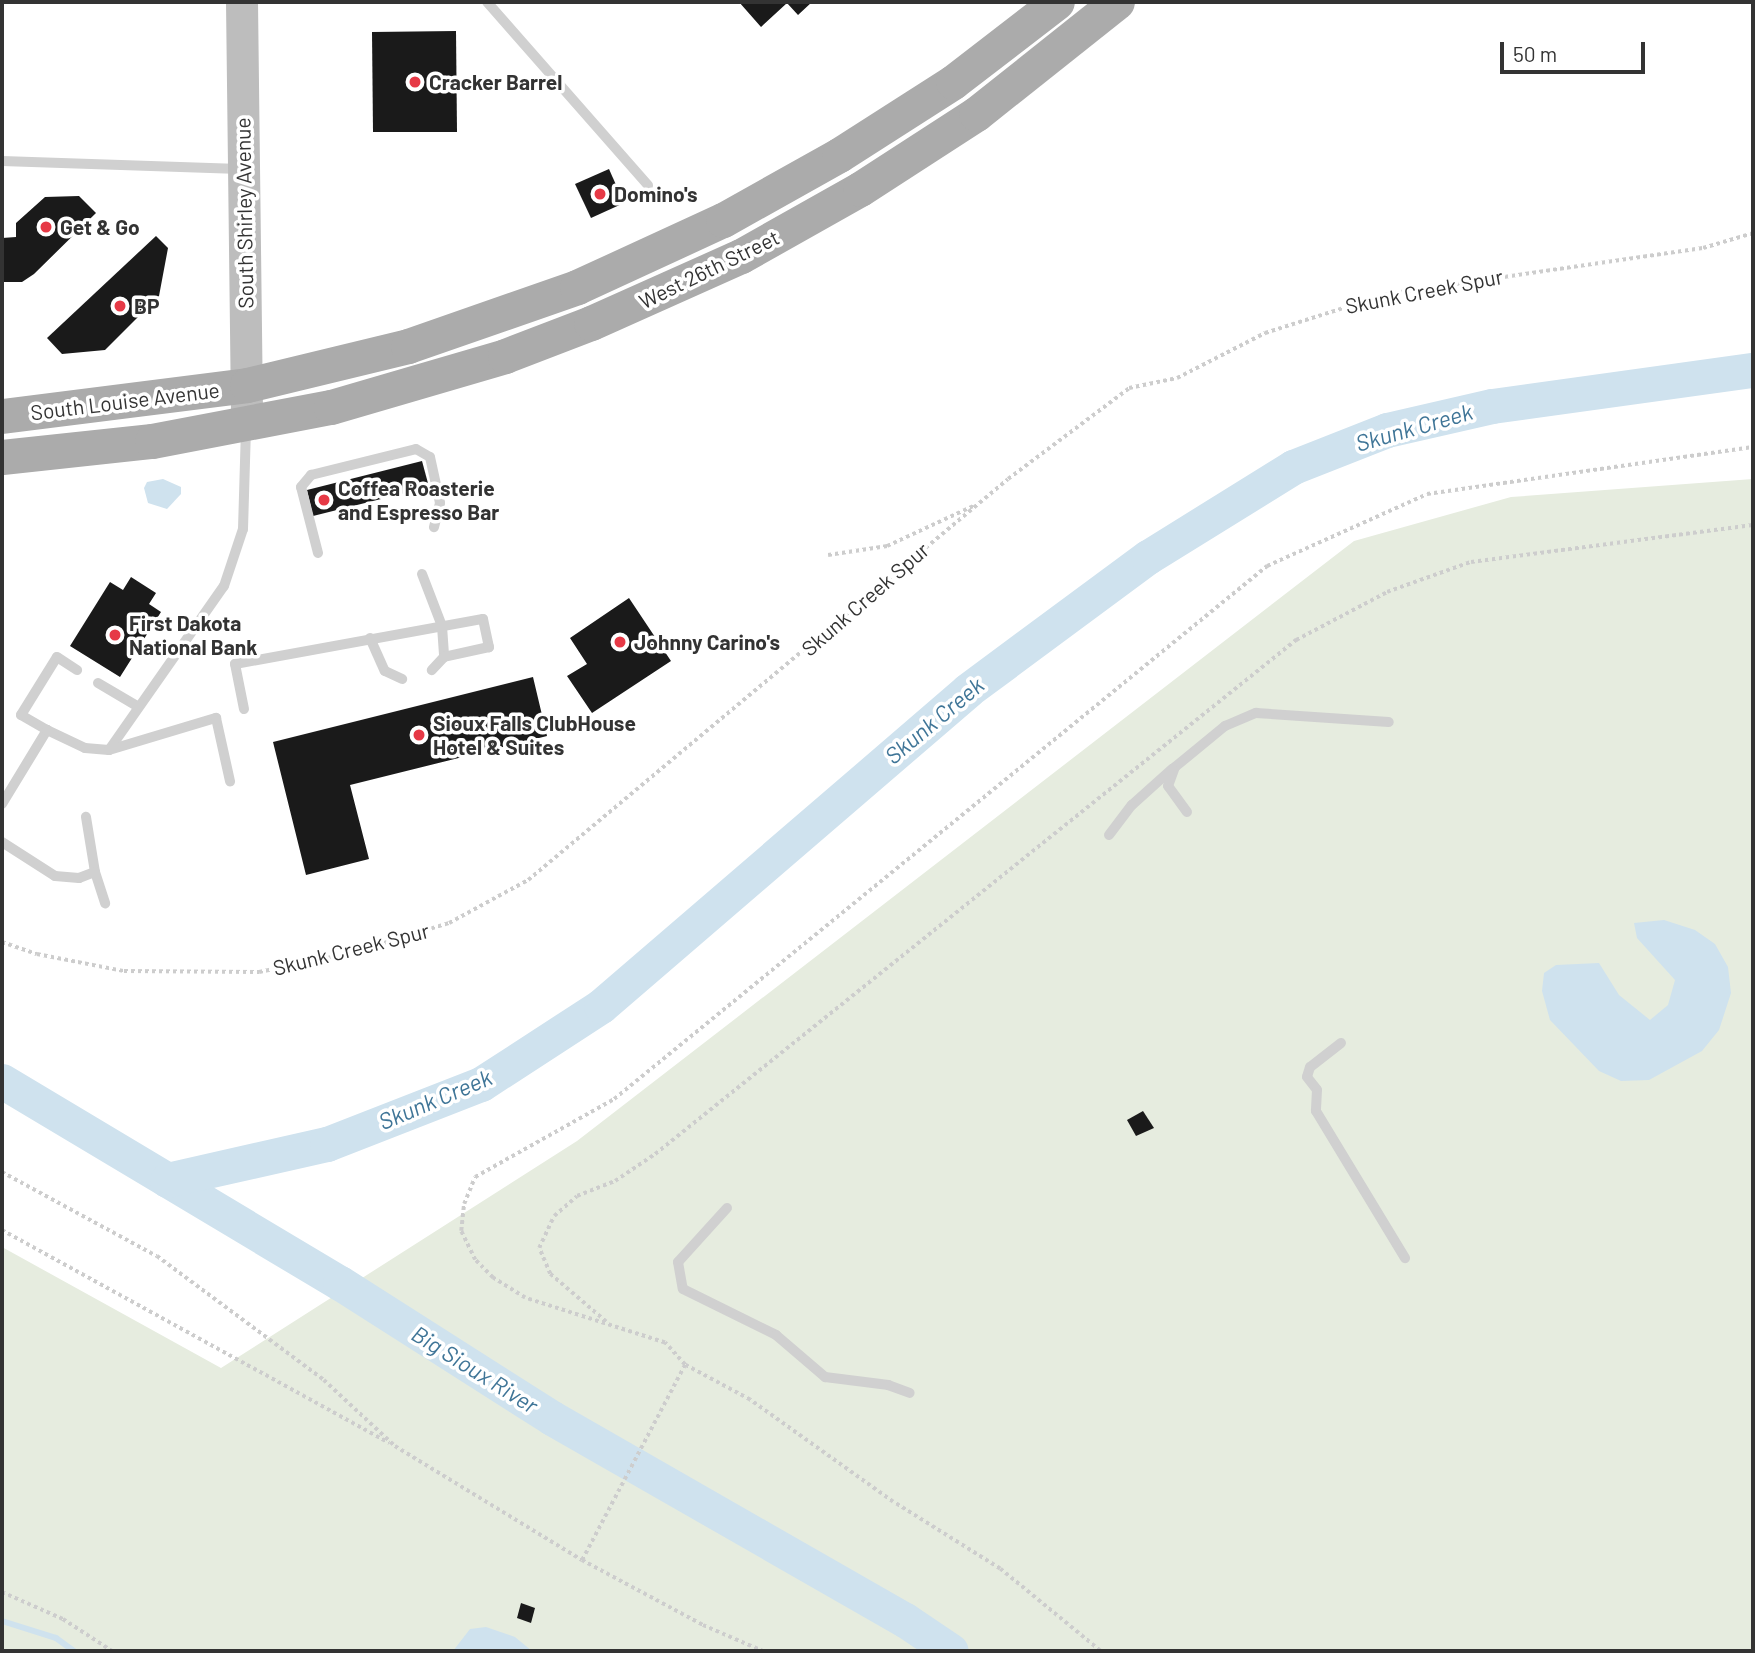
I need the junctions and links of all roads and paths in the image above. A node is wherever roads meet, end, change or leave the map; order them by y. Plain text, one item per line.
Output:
1 (242, 2) edge
2 (487, 2) edge
3 (1057, 2) edge
4 (1117, 2) edge
5 (2, 161) edge
6 (244, 169) junction
7 (648, 185) dead end
8 (1753, 233) edge
9 (247, 385) junction
10 (2, 416) edge
11 (247, 423) junction
12 (1753, 447) edge
13 (2, 457) edge
14 (978, 504) junction
15 (1753, 525) edge
16 (434, 527) dead end
17 (318, 553) dead end
18 (828, 555) dead end
19 (422, 574) dead end
20 (442, 626) junction
21 (370, 638) junction
22 (444, 657) junction
23 (77, 670) dead end
24 (432, 670) dead end
25 (402, 678) dead end
26 (98, 682) dead end
27 (137, 706) junction
28 (244, 709) dead end
29 (1389, 722) dead end
30 (47, 730) junction
31 (109, 750) junction
32 (1175, 767) junction
33 (230, 781) dead end
34 (2, 804) edge
35 (1188, 812) dead end
36 (86, 817) dead end
37 (1108, 835) dead end
38 (2, 842) edge
39 (95, 872) junction
40 (105, 903) dead end
41 (2, 942) edge
42 (1341, 1043) dead end
43 (2, 1172) edge
44 (727, 1208) dead end
45 (2, 1230) edge
46 (1405, 1258) dead end
47 (611, 1325) junction
48 (685, 1366) junction
49 (910, 1393) dead end
50 (396, 1446) junction
51 (582, 1560) junction
52 (2, 1592) edge
53 (112, 1651) edge
54 (764, 1651) edge
55 (1100, 1651) edge

1 - 6 street, South Shirley Avenue
2 - 7 lane
3 - 9 main road, West 26th Street
4 - 11 main road, West 26th Street
5 - 6 lane
6 - 9 street, South Shirley Avenue
8 - 14 path, Skunk Creek Spur
9 - 10 main road, South Louise Avenue
9 - 11 street, South Shirley Avenue
11 - 13 main road, South Louise Avenue
11 - 27 lane
12 - 47 path
14 - 18 path
14 - 41 path, Skunk Creek Spur
15 - 47 path
16 - 17 lane
19 - 20 lane
20 - 21 lane
20 - 22 lane
20 - 22 lane
21 - 25 lane
21 - 28 lane
22 - 24 lane
23 - 30 lane
26 - 27 lane
27 - 31 lane
29 - 32 lane
30 - 31 lane
30 - 34 lane
31 - 33 lane
32 - 35 lane
32 - 37 lane
36 - 39 lane
38 - 39 lane
39 - 40 lane
42 - 46 lane
43 - 50 path
44 - 49 lane
45 - 50 path
47 - 48 path
48 - 51 path
48 - 55 path
50 - 51 path
51 - 54 path
52 - 53 path

